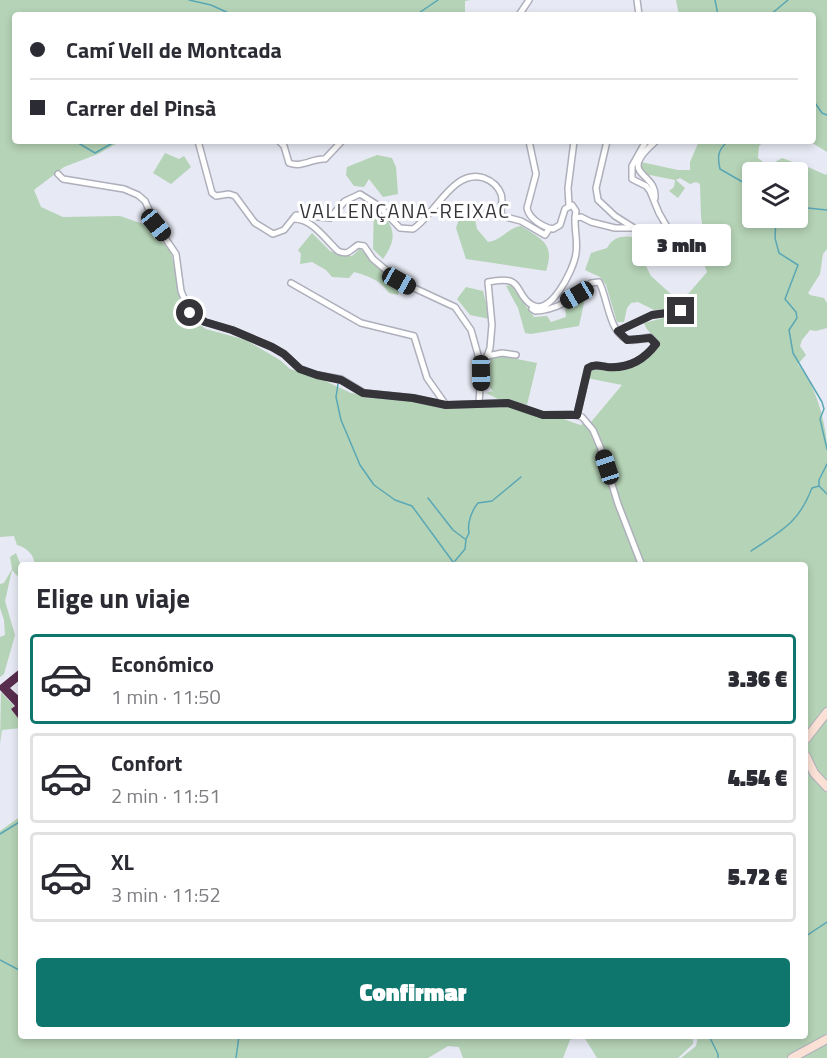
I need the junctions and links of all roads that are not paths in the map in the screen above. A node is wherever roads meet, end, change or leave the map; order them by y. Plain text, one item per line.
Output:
1 (199, 144) edge
2 (282, 144) edge
3 (339, 144) edge
4 (530, 144) edge
5 (574, 144) edge
6 (607, 144) edge
7 (644, 144) edge
8 (653, 144) edge
9 (58, 174) dead end
10 (654, 199) junction
11 (570, 205) junction
12 (293, 219) junction
13 (574, 219) junction
14 (635, 228) junction
15 (549, 229) junction
16 (677, 244) junction
17 (705, 250) dead end
18 (291, 283) dead end
19 (534, 306) junction
20 (681, 311) dead end
21 (618, 331) junction
22 (516, 355) dead end
23 (487, 356) junction
24 (482, 369) junction
25 (479, 403) junction
26 (446, 405) junction
27 (577, 415) junction
28 (640, 562) edge
29 (827, 712) edge
30 (808, 735) edge
31 (808, 760) edge
32 (827, 787) edge
33 (827, 1039) edge
34 (792, 1058) edge

1 - 12 street
2 - 3 street
4 - 15 street
5 - 11 street
6 - 14 street
7 - 10 street
8 - 10 street
9 - 26 street
10 - 16 street
11 - 13 street
11 - 15 street
12 - 15 street
12 - 24 street
13 - 14 street
13 - 19 street
14 - 16 street
16 - 17 street
18 - 26 street
19 - 21 street
19 - 23 street
20 - 21 street
21 - 27 street
22 - 23 street
23 - 24 street
24 - 25 street
25 - 26 street
25 - 27 street
27 - 28 street
29 - 30 street
31 - 32 street
33 - 34 street

